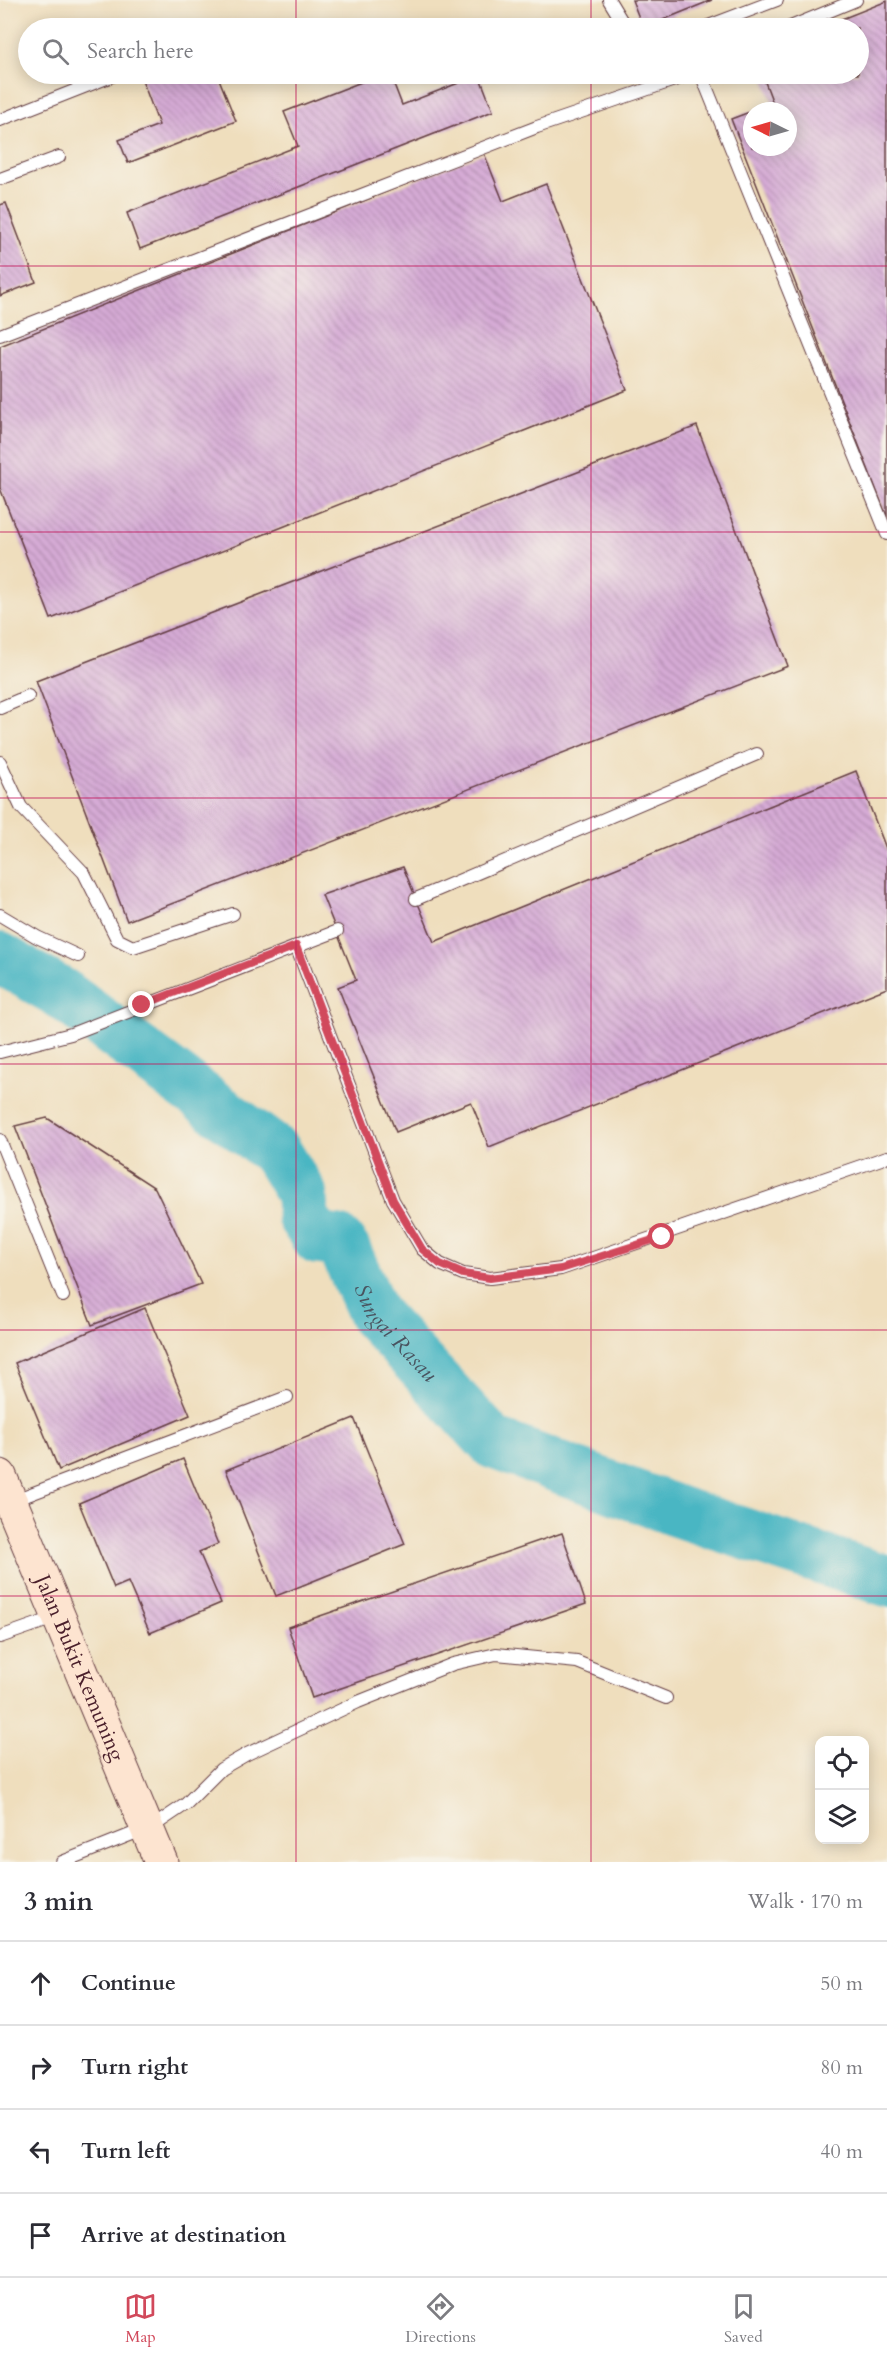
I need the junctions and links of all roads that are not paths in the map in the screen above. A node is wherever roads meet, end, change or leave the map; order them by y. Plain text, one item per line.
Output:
1 (609, 0) edge
2 (777, 0) edge
3 (856, 0) edge
4 (620, 18) edge
5 (730, 18) edge
6 (812, 18) edge
7 (92, 84) edge
8 (663, 84) edge
9 (706, 84) edge
10 (0, 120) edge
11 (59, 157) dead end
12 (0, 179) edge
13 (0, 335) edge
14 (887, 534) edge
15 (28, 696) dead end
16 (0, 708) edge
17 (757, 754) dead end
18 (0, 762) edge
19 (416, 899) dead end
20 (0, 915) edge
21 (233, 915) dead end
22 (337, 931) dead end
23 (296, 946) junction
24 (78, 957) dead end
25 (0, 1052) edge
26 (0, 1140) edge
27 (887, 1157) edge
28 (63, 1296) dead end
29 (287, 1397) dead end
30 (5, 1488) edge
31 (59, 1617) junction
32 (0, 1637) edge
33 (666, 1698) dead end
34 (147, 1828) junction
35 (62, 1862) edge
36 (160, 1862) edge

1 - 4 lane
2 - 5 lane
3 - 6 lane
7 - 10 lane
8 - 13 lane
9 - 14 lane
11 - 12 lane
15 - 16 lane
17 - 19 lane
18 - 21 lane
20 - 24 lane
22 - 23 lane
23 - 25 lane
23 - 27 lane
26 - 28 lane
29 - 30 lane
30 - 31 main road, Jalan Bukit Kemuning
31 - 32 lane
31 - 34 main road, Jalan Bukit Kemuning
33 - 34 lane
34 - 35 lane
34 - 36 main road, Jalan Bukit Kemuning

